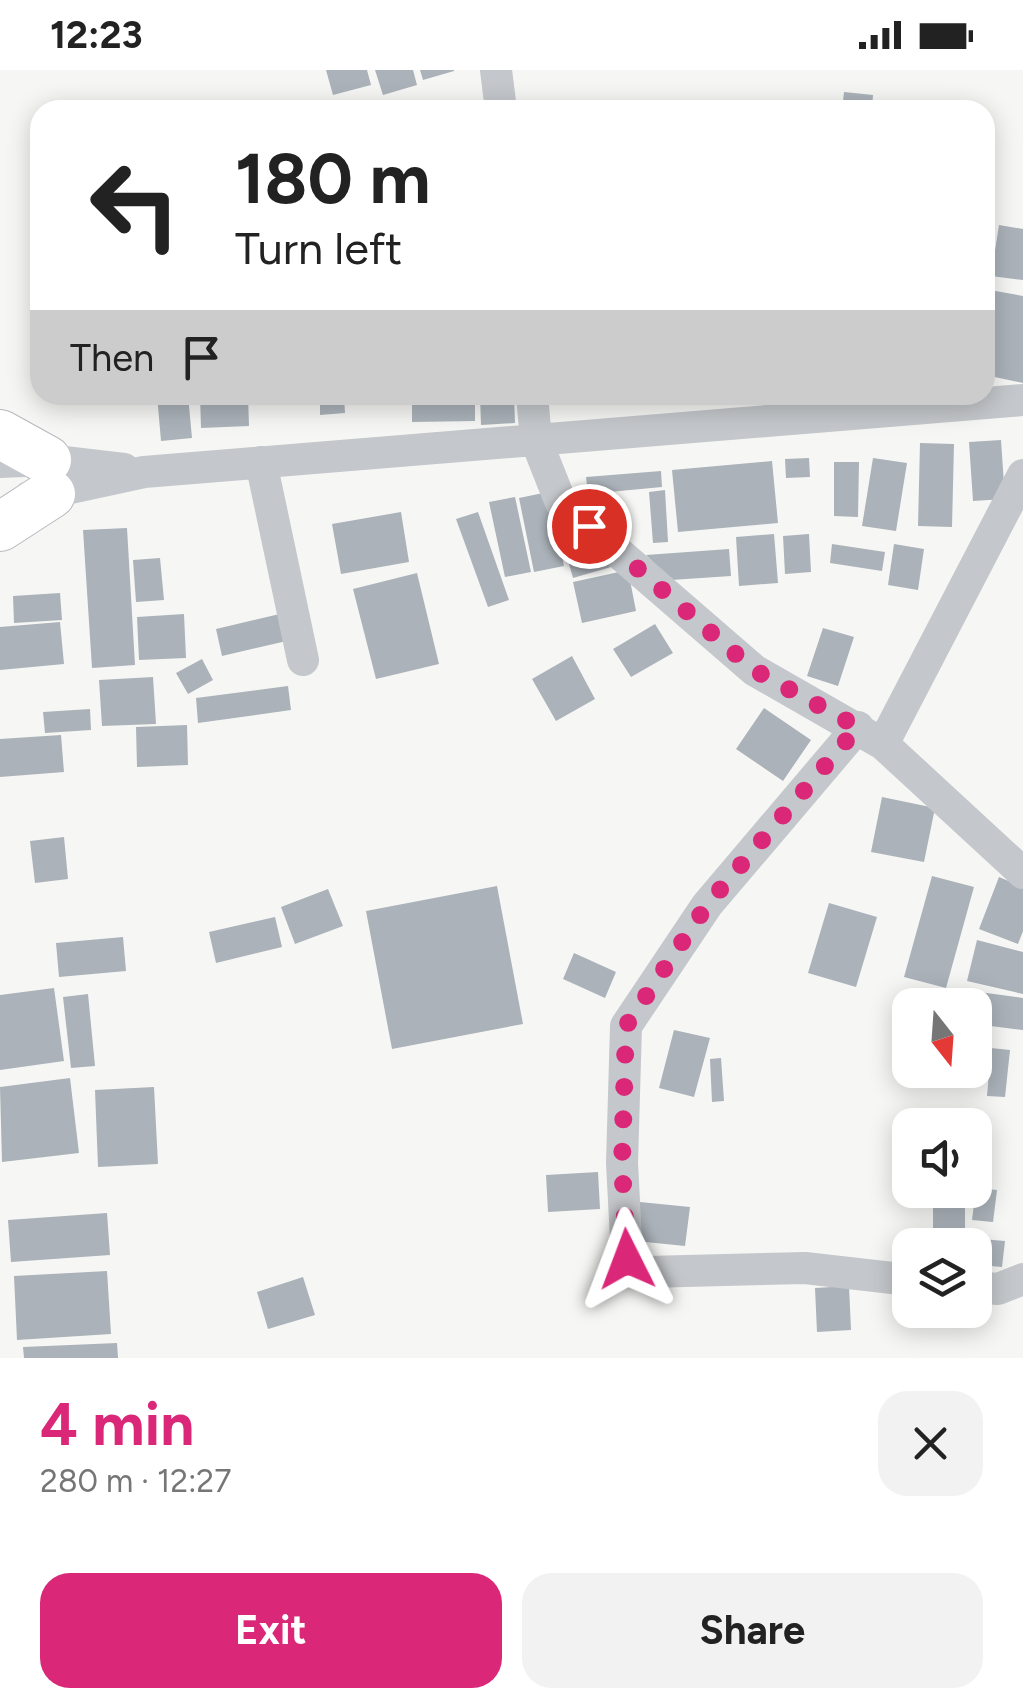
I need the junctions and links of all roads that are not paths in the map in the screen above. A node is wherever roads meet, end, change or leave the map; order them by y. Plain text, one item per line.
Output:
1 (496, 70) edge
2 (500, 100) edge
3 (1023, 400) edge
4 (995, 402) edge
5 (533, 405) edge
6 (962, 405) edge
7 (0, 434) edge
8 (536, 440) junction
9 (0, 462) edge
10 (261, 462) junction
11 (1023, 475) edge
12 (49, 477) junction
13 (0, 501) edge
14 (0, 528) edge
15 (303, 660) dead end
16 (870, 736) junction
17 (1023, 873) edge
18 (892, 1278) edge
19 (1023, 1278) edge
20 (992, 1289) edge

1 - 2 street
3 - 4 street
5 - 8 street
6 - 8 street
7 - 12 highway
8 - 10 street
8 - 16 street
9 - 12 street
10 - 12 street
10 - 15 street
11 - 16 street
12 - 13 street
12 - 14 highway
16 - 17 street
16 - 18 street
19 - 20 street

